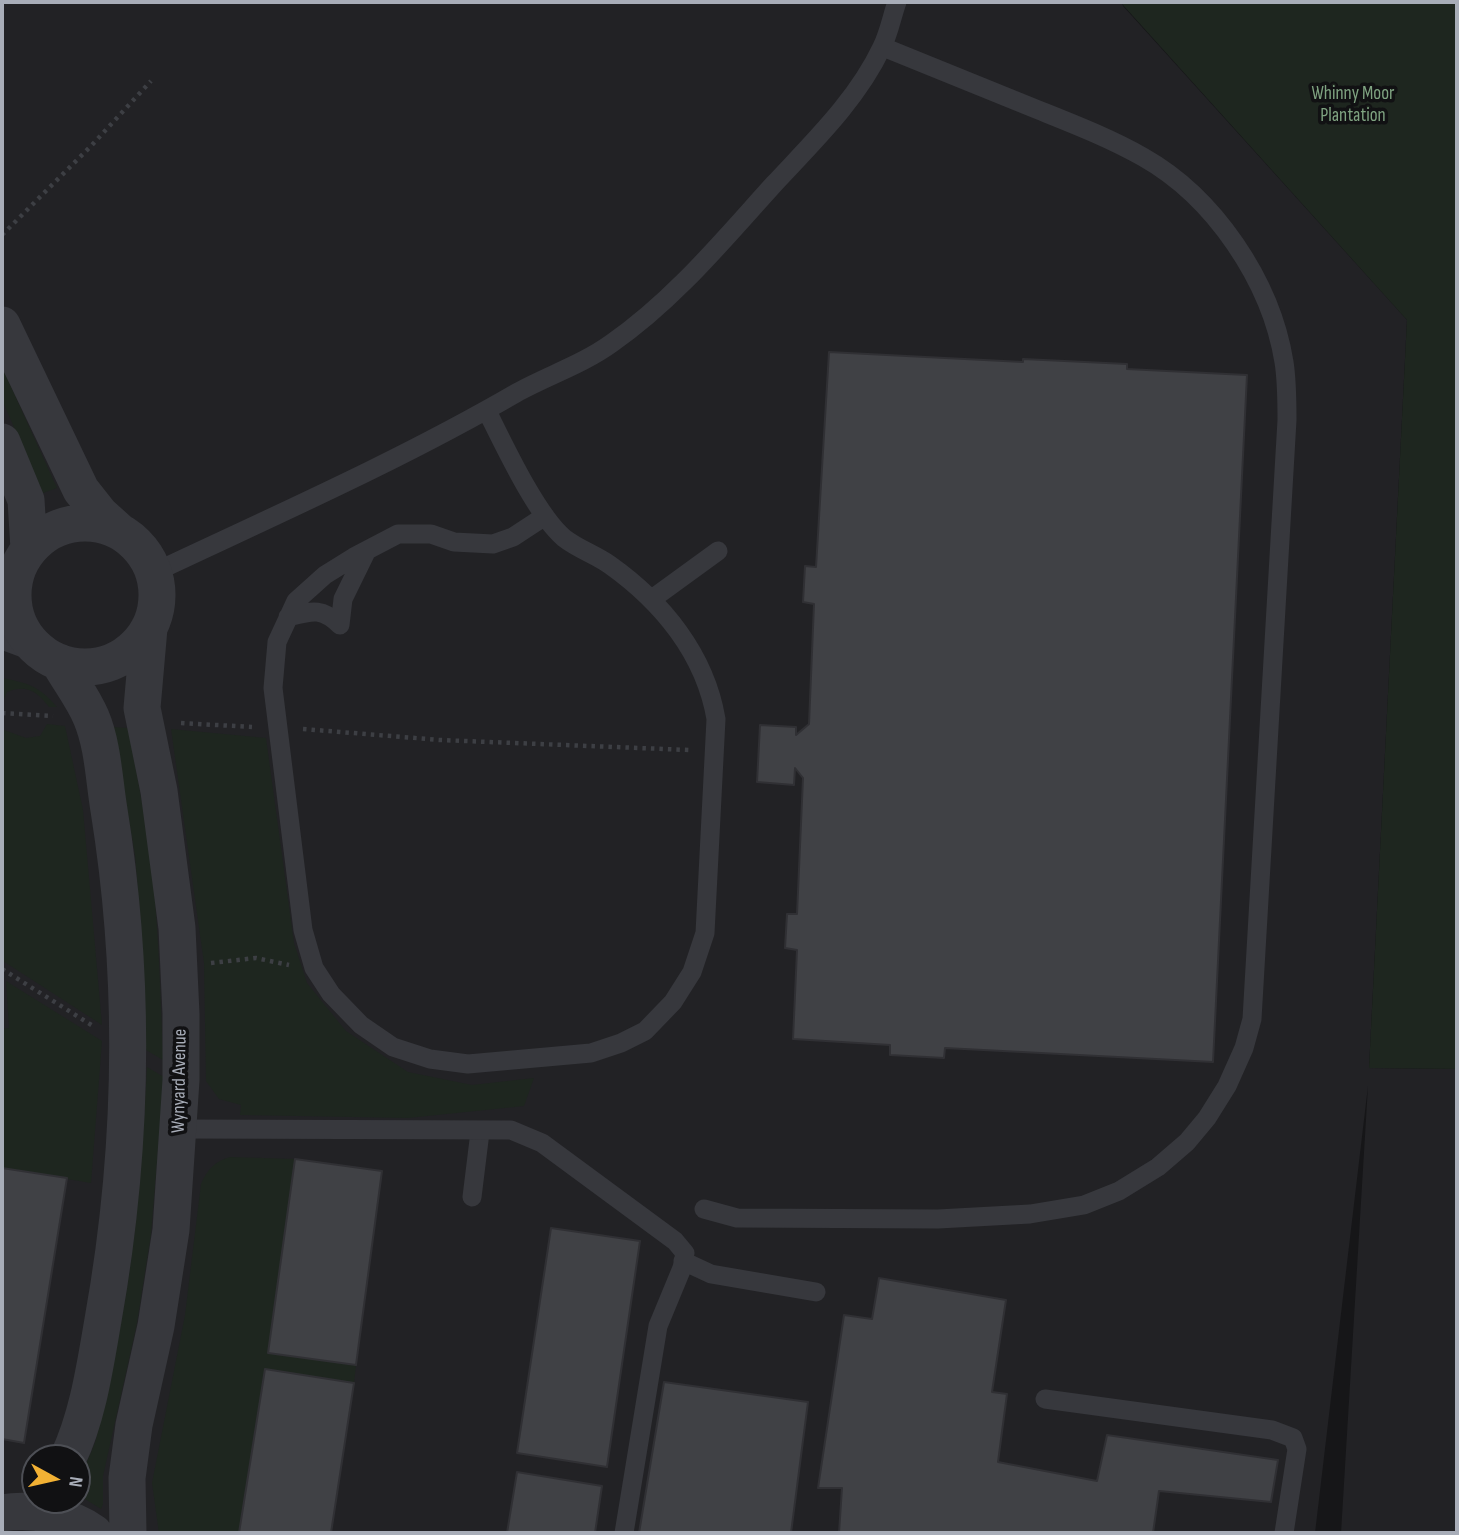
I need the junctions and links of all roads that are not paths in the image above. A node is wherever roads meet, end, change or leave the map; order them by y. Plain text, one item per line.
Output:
1 (897, 2) edge
2 (883, 47) junction
3 (2, 325) edge
4 (487, 411) junction
5 (2, 442) edge
6 (545, 516) junction
7 (121, 533) junction
8 (367, 550) junction
9 (718, 551) dead end
10 (18, 561) edge
11 (153, 573) junction
12 (652, 599) junction
13 (288, 617) junction
14 (149, 628) junction
15 (2, 640) edge
16 (54, 660) junction
17 (179, 1129) junction
18 (480, 1132) junction
19 (472, 1197) dead end
20 (704, 1209) dead end
21 (683, 1261) junction
22 (816, 1292) dead end
23 (1045, 1399) dead end
24 (73, 1444) edge
25 (16, 1506) edge
26 (94, 1533) edge
27 (128, 1533) edge
28 (624, 1533) edge
29 (1284, 1533) edge

1 - 2 lane
2 - 4 lane
2 - 20 lane
3 - 7 street
4 - 6 lane
4 - 11 lane
5 - 10 street
6 - 8 lane
6 - 12 lane
7 - 10 street
7 - 11 street
8 - 13 lane
8 - 13 lane
9 - 12 lane
10 - 16 street
11 - 14 street
12 - 13 lane
14 - 16 street
14 - 17 street, Wynyard Avenue
15 - 16 lane
16 - 24 street
17 - 18 lane
17 - 27 street, Wynyard Avenue
18 - 19 lane
18 - 21 lane
21 - 22 lane
21 - 28 lane
23 - 29 lane
25 - 26 street

